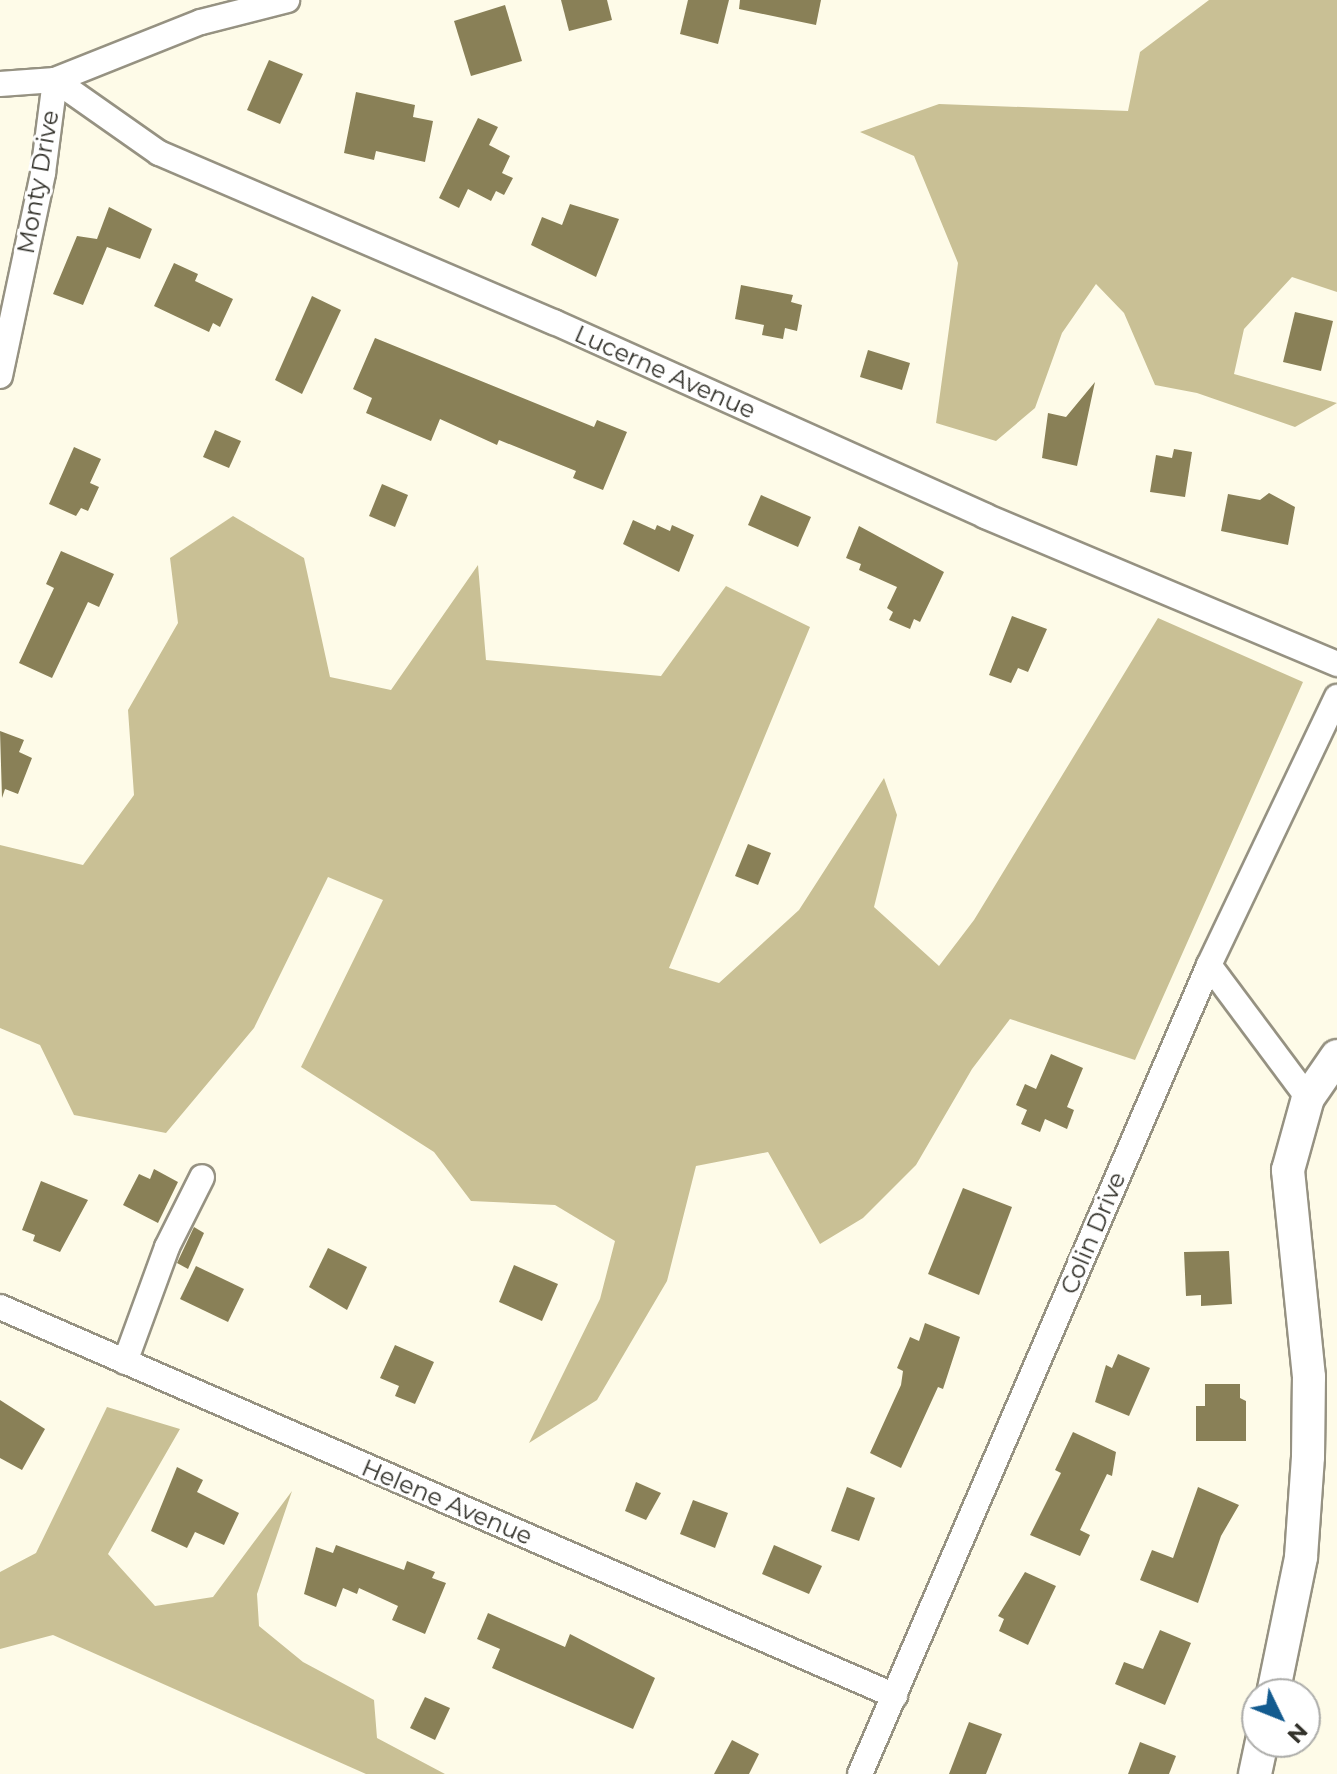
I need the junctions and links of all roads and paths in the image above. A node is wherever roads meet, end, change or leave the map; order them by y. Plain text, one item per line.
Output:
1 (287, 0) edge
2 (55, 80) junction
3 (0, 84) edge
4 (0, 376) edge
5 (1337, 664) edge
6 (1337, 697) edge
7 (1209, 965) junction
8 (1337, 1056) edge
9 (1308, 1098) junction
10 (202, 1177) dead end
11 (0, 1307) edge
12 (125, 1362) junction
13 (1276, 1678) edge
14 (895, 1696) junction
15 (860, 1774) edge

1 - 2 street
2 - 3 street
2 - 4 street, Monty Drive
2 - 5 street, Lucerne Avenue
6 - 7 street, Colin Drive
7 - 9 street
7 - 14 street, Colin Drive
8 - 9 main road
9 - 13 main road
10 - 12 street
11 - 12 street, Helene Avenue
12 - 14 street, Helene Avenue
14 - 15 street, Colin Drive

